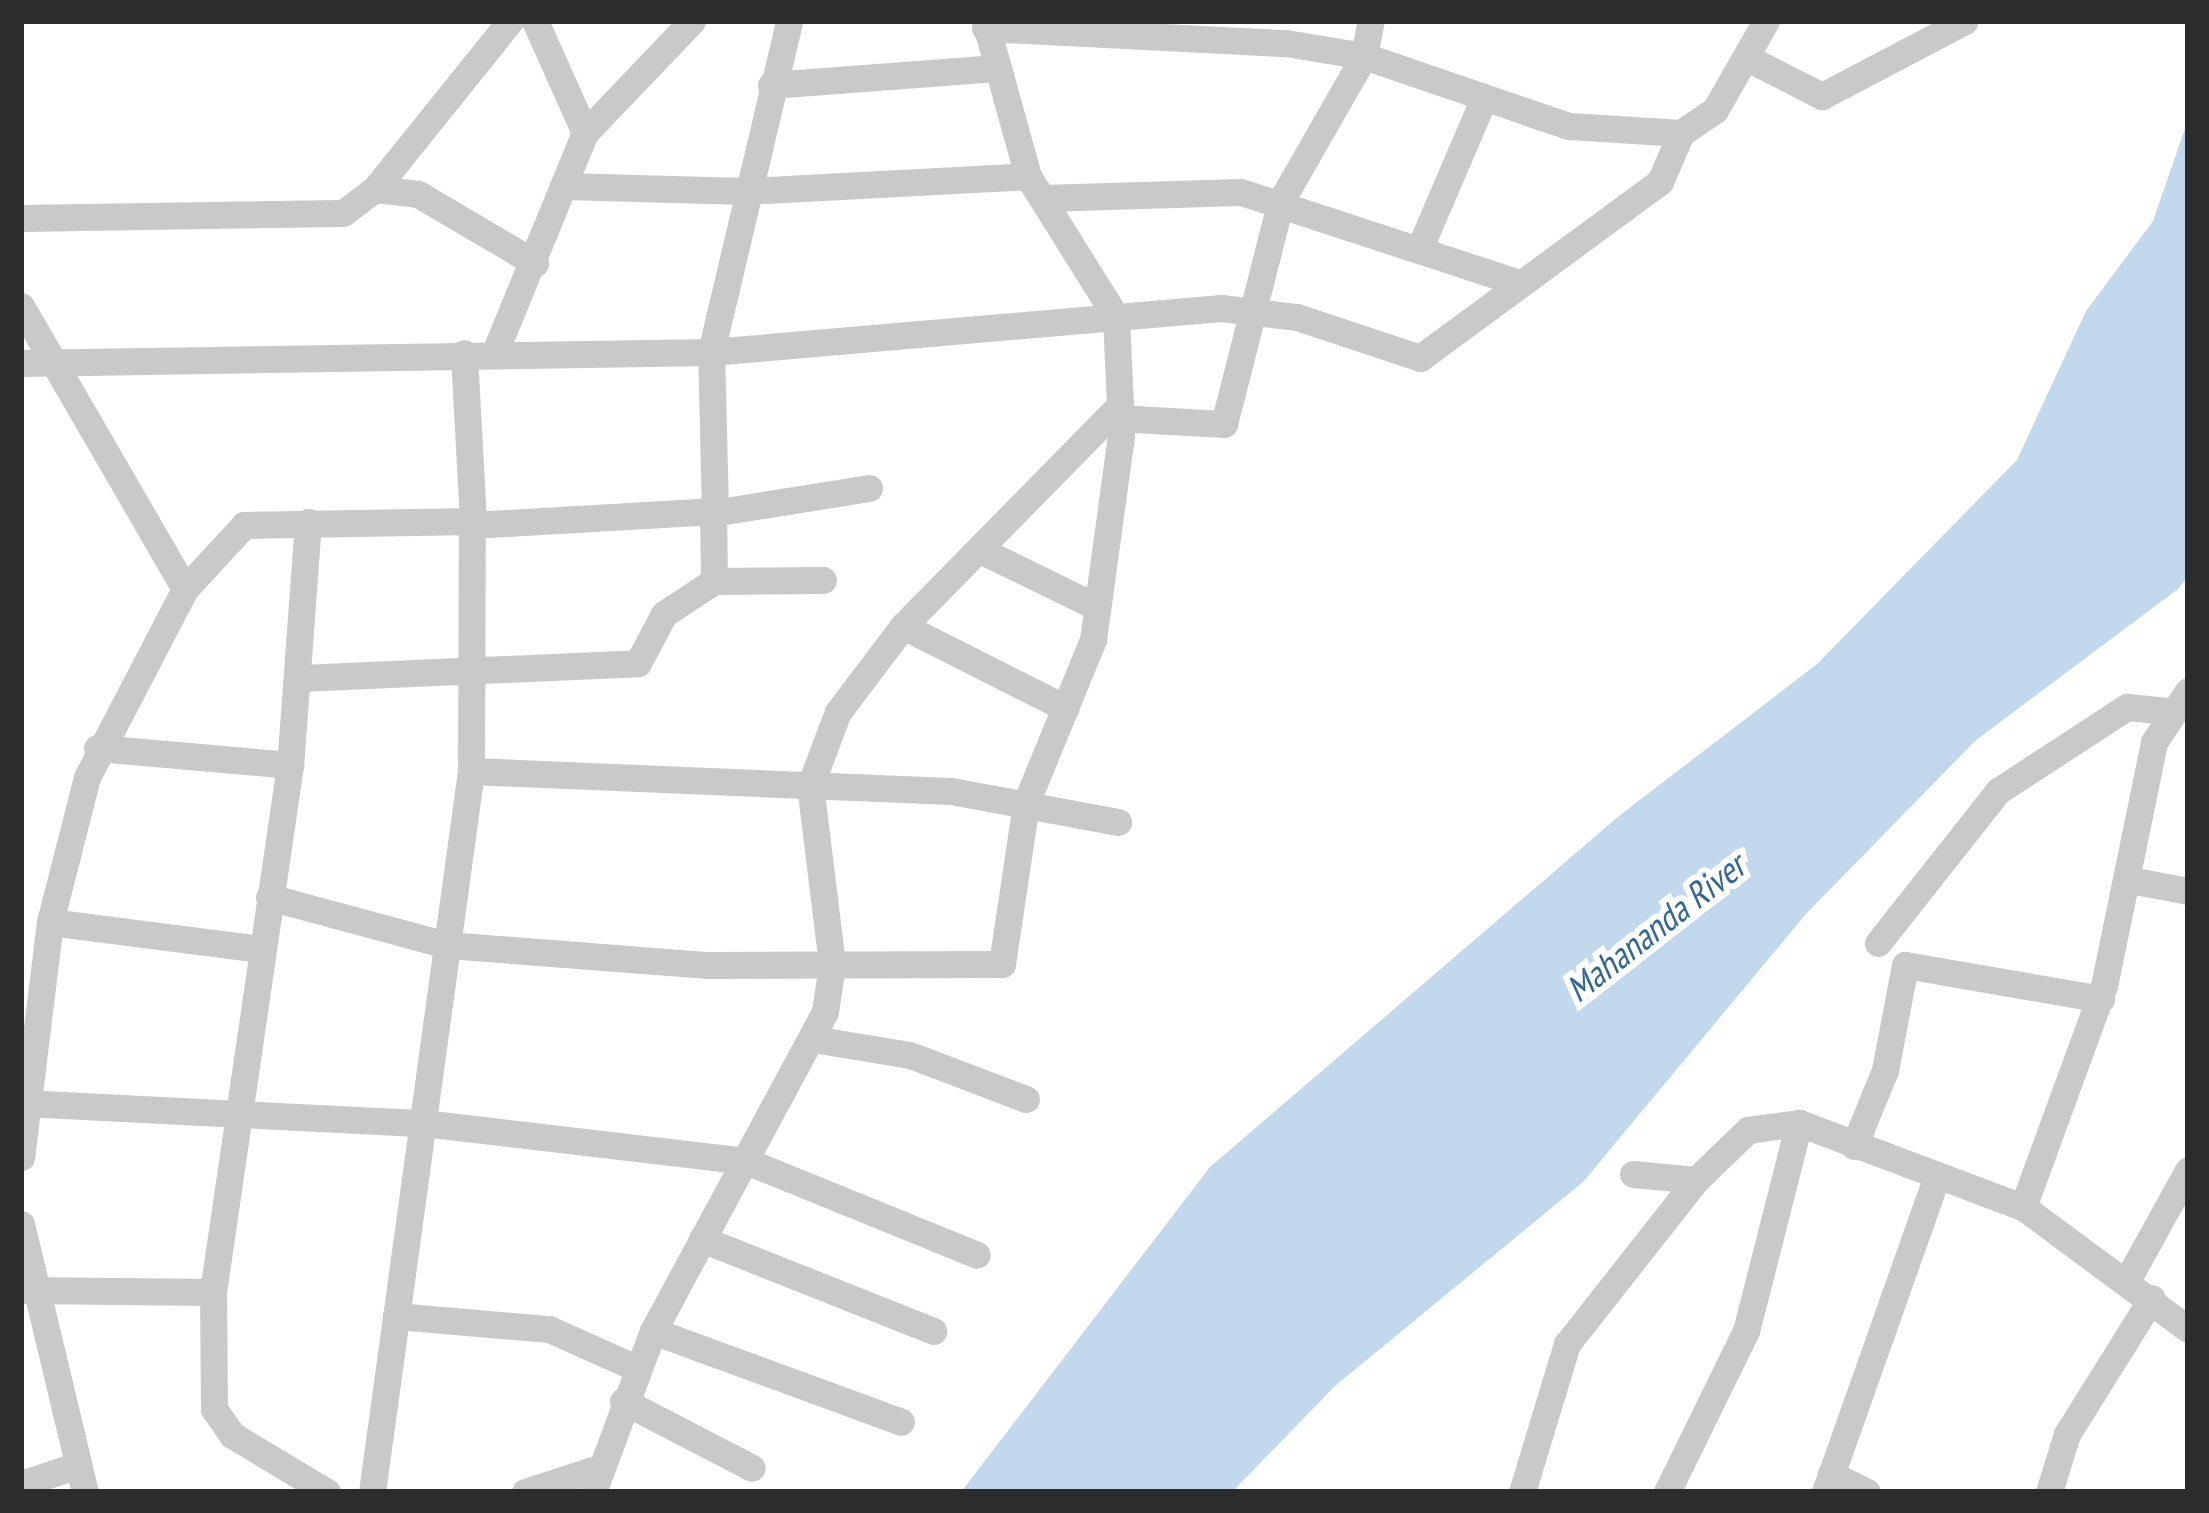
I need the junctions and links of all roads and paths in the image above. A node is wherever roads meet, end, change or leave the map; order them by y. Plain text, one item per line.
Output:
1 (510, 21) edge
2 (535, 21) edge
3 (692, 21) edge
4 (789, 21) edge
5 (1371, 21) edge
6 (1766, 21) edge
7 (1964, 21) edge
8 (985, 25) edge
9 (1364, 56) junction
10 (1749, 59) junction
11 (996, 68) junction
12 (771, 85) junction
13 (1484, 98) junction
14 (585, 133) junction
15 (1682, 133) junction
16 (563, 186) junction
17 (1035, 187) junction
18 (375, 189) junction
19 (746, 191) junction
20 (1281, 201) junction
21 (21, 218) edge
22 (1421, 245) junction
23 (535, 263) junction
24 (1520, 283) junction
25 (21, 306) edge
26 (1246, 311) junction
27 (1116, 317) junction
28 (495, 352) junction
29 (711, 352) junction
30 (464, 353) junction
31 (51, 359) junction
32 (21, 362) edge
33 (1115, 416) junction
34 (869, 488) dead end
35 (713, 513) junction
36 (473, 521) junction
37 (308, 522) junction
38 (980, 550) junction
39 (823, 580) dead end
40 (714, 581) junction
41 (185, 589) junction
42 (1095, 606) junction
43 (903, 626) junction
44 (478, 674) junction
45 (300, 678) junction
46 (2178, 701) edge
47 (1065, 708) junction
48 (97, 748) junction
49 (290, 765) junction
50 (470, 772) junction
51 (810, 786) junction
52 (1026, 803) junction
53 (1118, 822) dead end
54 (2130, 880) junction
55 (2188, 891) edge
56 (269, 897) junction
57 (50, 922) junction
58 (1878, 943) dead end
59 (447, 945) junction
60 (260, 949) junction
61 (832, 964) junction
62 (2101, 998) junction
63 (813, 1039) junction
64 (26, 1041) edge
65 (1026, 1099) dead end
66 (23, 1103) edge
67 (236, 1113) junction
68 (423, 1123) junction
69 (1799, 1123) junction
70 (1855, 1146) junction
71 (21, 1157) edge
72 (746, 1161) junction
73 (2188, 1170) edge
74 (1633, 1174) dead end
75 (1937, 1175) junction
76 (1696, 1180) junction
77 (2024, 1207) junction
78 (21, 1224) edge
79 (702, 1239) junction
80 (977, 1255) dead end
81 (2128, 1277) junction
82 (25, 1289) edge
83 (213, 1292) junction
84 (2152, 1298) junction
85 (396, 1316) junction
86 (2188, 1329) edge
87 (652, 1331) junction
88 (933, 1331) dead end
89 (636, 1369) junction
90 (623, 1401) junction
91 (902, 1422) dead end
92 (752, 1468) dead end
93 (80, 1479) edge
94 (596, 1480) edge
95 (1828, 1483) edge
96 (21, 1484) edge
97 (327, 1492) edge
98 (372, 1492) edge
99 (525, 1492) edge
100 (1522, 1492) edge
101 (1666, 1492) edge
102 (1867, 1492) edge
103 (2049, 1492) edge

1 - 18 street
2 - 14 street
3 - 14 street
4 - 12 street
5 - 9 street
6 - 10 street
7 - 10 street
8 - 9 street
8 - 11 street
9 - 13 street
9 - 20 street
10 - 15 street
11 - 12 street
11 - 17 street
12 - 19 street
13 - 15 street
13 - 22 street
14 - 16 street
15 - 24 street
16 - 19 street
16 - 23 street
17 - 19 street
17 - 20 street
17 - 27 street
18 - 21 street
18 - 23 street
19 - 29 street
20 - 22 street
20 - 26 street
22 - 24 street
23 - 28 street
24 - 26 street
25 - 31 street
26 - 27 street
26 - 33 street
27 - 29 street
27 - 33 street
28 - 29 street
28 - 30 street
29 - 35 street
30 - 31 street
30 - 36 street
31 - 32 street
31 - 41 street
33 - 38 street
33 - 42 street
34 - 35 street
35 - 36 street
35 - 40 street
36 - 37 street
36 - 44 street
37 - 41 street
37 - 45 street
38 - 42 street
38 - 43 street
39 - 40 street
40 - 44 street
41 - 48 street
42 - 47 street
43 - 47 street
43 - 51 street
44 - 45 street
44 - 50 street
45 - 49 street
46 - 54 street
46 - 58 street
47 - 52 street
48 - 49 street
48 - 57 street
49 - 56 street
50 - 51 street
50 - 59 street
51 - 52 street
51 - 61 street
52 - 53 street
52 - 61 street
54 - 55 street
54 - 62 street
56 - 59 street
56 - 60 street
57 - 60 street
57 - 64 street
59 - 61 street
59 - 68 street
60 - 67 street
61 - 63 street
62 - 70 street
62 - 77 street
63 - 65 street
63 - 72 street
64 - 66 street
66 - 67 street
66 - 71 street
67 - 68 street
67 - 83 street
68 - 72 street
68 - 85 street
69 - 70 street
69 - 76 street
69 - 101 street
70 - 75 street
72 - 79 street
72 - 80 street
73 - 81 street
74 - 76 street
75 - 77 street
75 - 95 street
76 - 100 street
77 - 81 street
78 - 82 street
79 - 87 street
79 - 88 street
81 - 84 street
82 - 83 street
82 - 93 street
83 - 97 street
84 - 86 street
84 - 103 street
85 - 89 street
85 - 98 street
87 - 89 street
87 - 91 street
89 - 90 street
90 - 92 street
90 - 94 street
93 - 96 street
94 - 99 street
95 - 102 street

